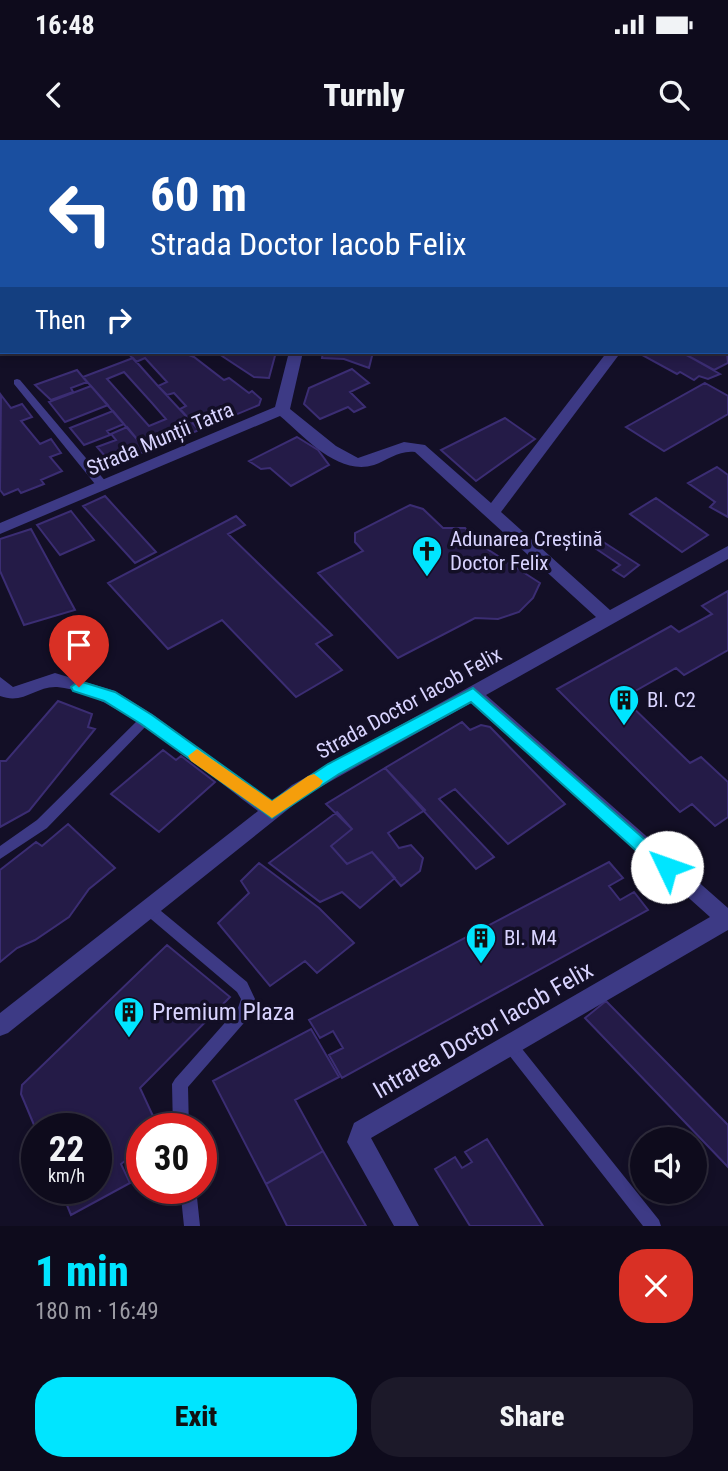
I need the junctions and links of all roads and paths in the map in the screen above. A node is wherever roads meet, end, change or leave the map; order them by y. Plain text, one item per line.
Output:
1 (296, 354) edge
2 (612, 354) edge
3 (18, 382) dead end
4 (282, 410) junction
5 (103, 486) junction
6 (492, 513) junction
7 (0, 529) edge
8 (728, 552) edge
9 (609, 619) junction
10 (0, 684) edge
11 (473, 694) junction
12 (146, 719) junction
13 (272, 810) junction
14 (0, 853) edge
15 (150, 910) junction
16 (727, 920) edge
17 (9, 1013) edge
18 (0, 1026) edge
19 (510, 1045) junction
20 (181, 1113) edge
21 (190, 1204) edge
22 (192, 1226) edge
23 (407, 1226) edge
24 (653, 1226) edge

1 - 4 street
2 - 6 street
3 - 5 lane
4 - 5 street, Strada Munții Tatra
4 - 6 street
5 - 7 street, Strada Munții Tatra
6 - 9 street
8 - 9 street, Strada Doctor Iacob Felix
9 - 11 street, Strada Doctor Iacob Felix
10 - 12 street
11 - 13 street, Strada Doctor Iacob Felix
11 - 16 street, Intrarea Doctor Iacob Felix
12 - 13 street
12 - 14 lane
13 - 15 street, Strada Doctor Iacob Felix
15 - 17 street, Strada Doctor Iacob Felix
15 - 20 lane
16 - 19 street, Intrarea Doctor Iacob Felix
17 - 18 street, Strada Doctor Iacob Felix
19 - 23 street, Intrarea Doctor Iacob Felix
19 - 24 lane
21 - 22 lane

